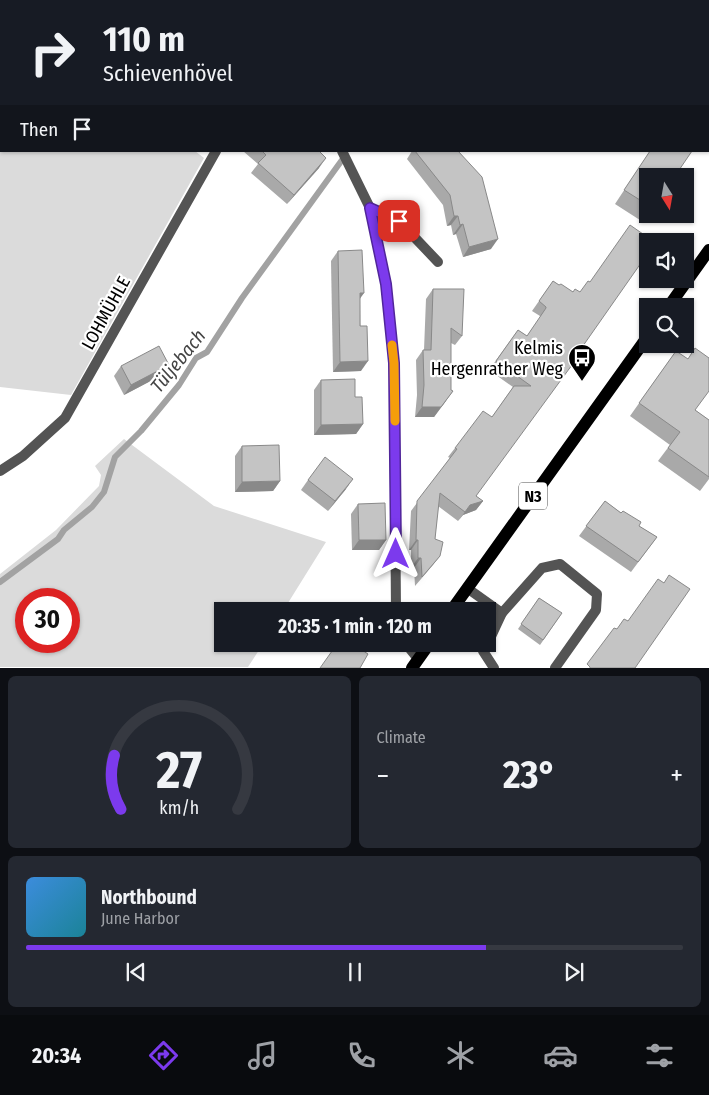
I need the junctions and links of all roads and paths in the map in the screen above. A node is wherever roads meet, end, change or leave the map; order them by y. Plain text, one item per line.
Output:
1 (215, 152) edge
2 (342, 152) edge
3 (370, 208) junction
4 (709, 250) edge
5 (438, 262) dead end
6 (675, 298) edge
7 (639, 349) edge
8 (0, 471) edge
9 (467, 588) junction
10 (396, 602) edge
11 (457, 602) edge
12 (502, 613) junction
13 (496, 625) edge
14 (423, 652) edge
15 (483, 652) edge
16 (415, 663) edge
17 (494, 668) edge
18 (555, 668) edge

1 - 8 street, LOHMÜHLE
2 - 3 street
3 - 5 street
3 - 10 street
4 - 6 main road
7 - 9 main road, N3
9 - 11 main road, N3
9 - 12 street
12 - 13 street
12 - 18 street
14 - 16 main road
15 - 17 street

